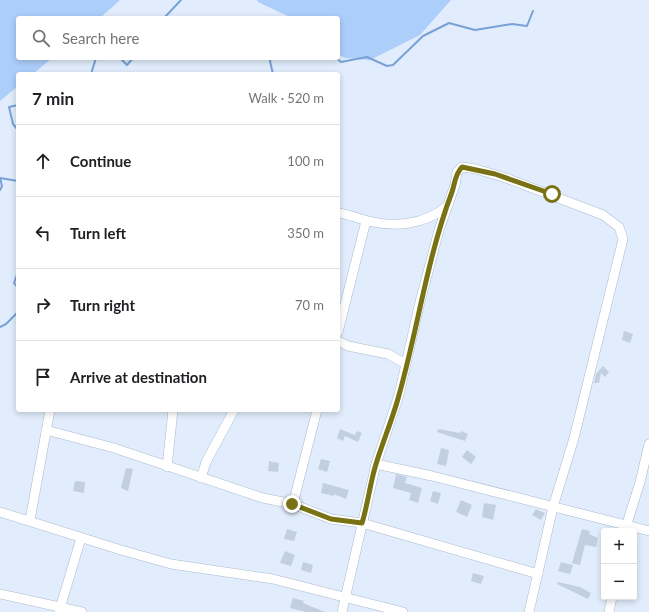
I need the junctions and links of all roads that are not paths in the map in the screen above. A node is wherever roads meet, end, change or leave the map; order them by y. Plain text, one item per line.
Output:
1 (446, 207) junction
2 (340, 214) edge
3 (366, 221) junction
4 (340, 324) edge
5 (340, 343) edge
6 (406, 364) junction
7 (50, 412) edge
8 (173, 412) edge
9 (233, 412) edge
10 (316, 412) edge
11 (46, 430) junction
12 (649, 444) edge
13 (648, 454) edge
14 (376, 464) junction
15 (167, 467) junction
16 (202, 478) junction
17 (292, 504) junction
18 (553, 507) junction
19 (0, 512) edge
20 (30, 520) junction
21 (362, 523) junction
22 (625, 528) edge
23 (637, 530) edge
24 (649, 531) edge
25 (81, 538) junction
26 (538, 574) junction
27 (0, 594) edge
28 (346, 597) junction
29 (611, 600) edge
30 (60, 610) edge
31 (82, 612) edge
32 (342, 612) edge
33 (403, 612) edge
34 (529, 612) edge
35 (609, 612) edge

1 - 3 street
1 - 6 street
1 - 18 street
2 - 3 street
3 - 4 street
5 - 6 street
6 - 14 street
7 - 11 street
8 - 15 street
9 - 16 street
10 - 17 street
11 - 15 street
11 - 20 street
12 - 13 street
13 - 22 street
14 - 18 street
14 - 21 street
15 - 16 street
16 - 17 street
17 - 21 street
18 - 22 street
18 - 26 street
19 - 20 street
20 - 25 street
21 - 26 street
21 - 28 street
23 - 24 street
25 - 28 street
25 - 30 street
26 - 34 street
27 - 30 street
28 - 32 street
28 - 33 street
29 - 35 street
30 - 31 street

